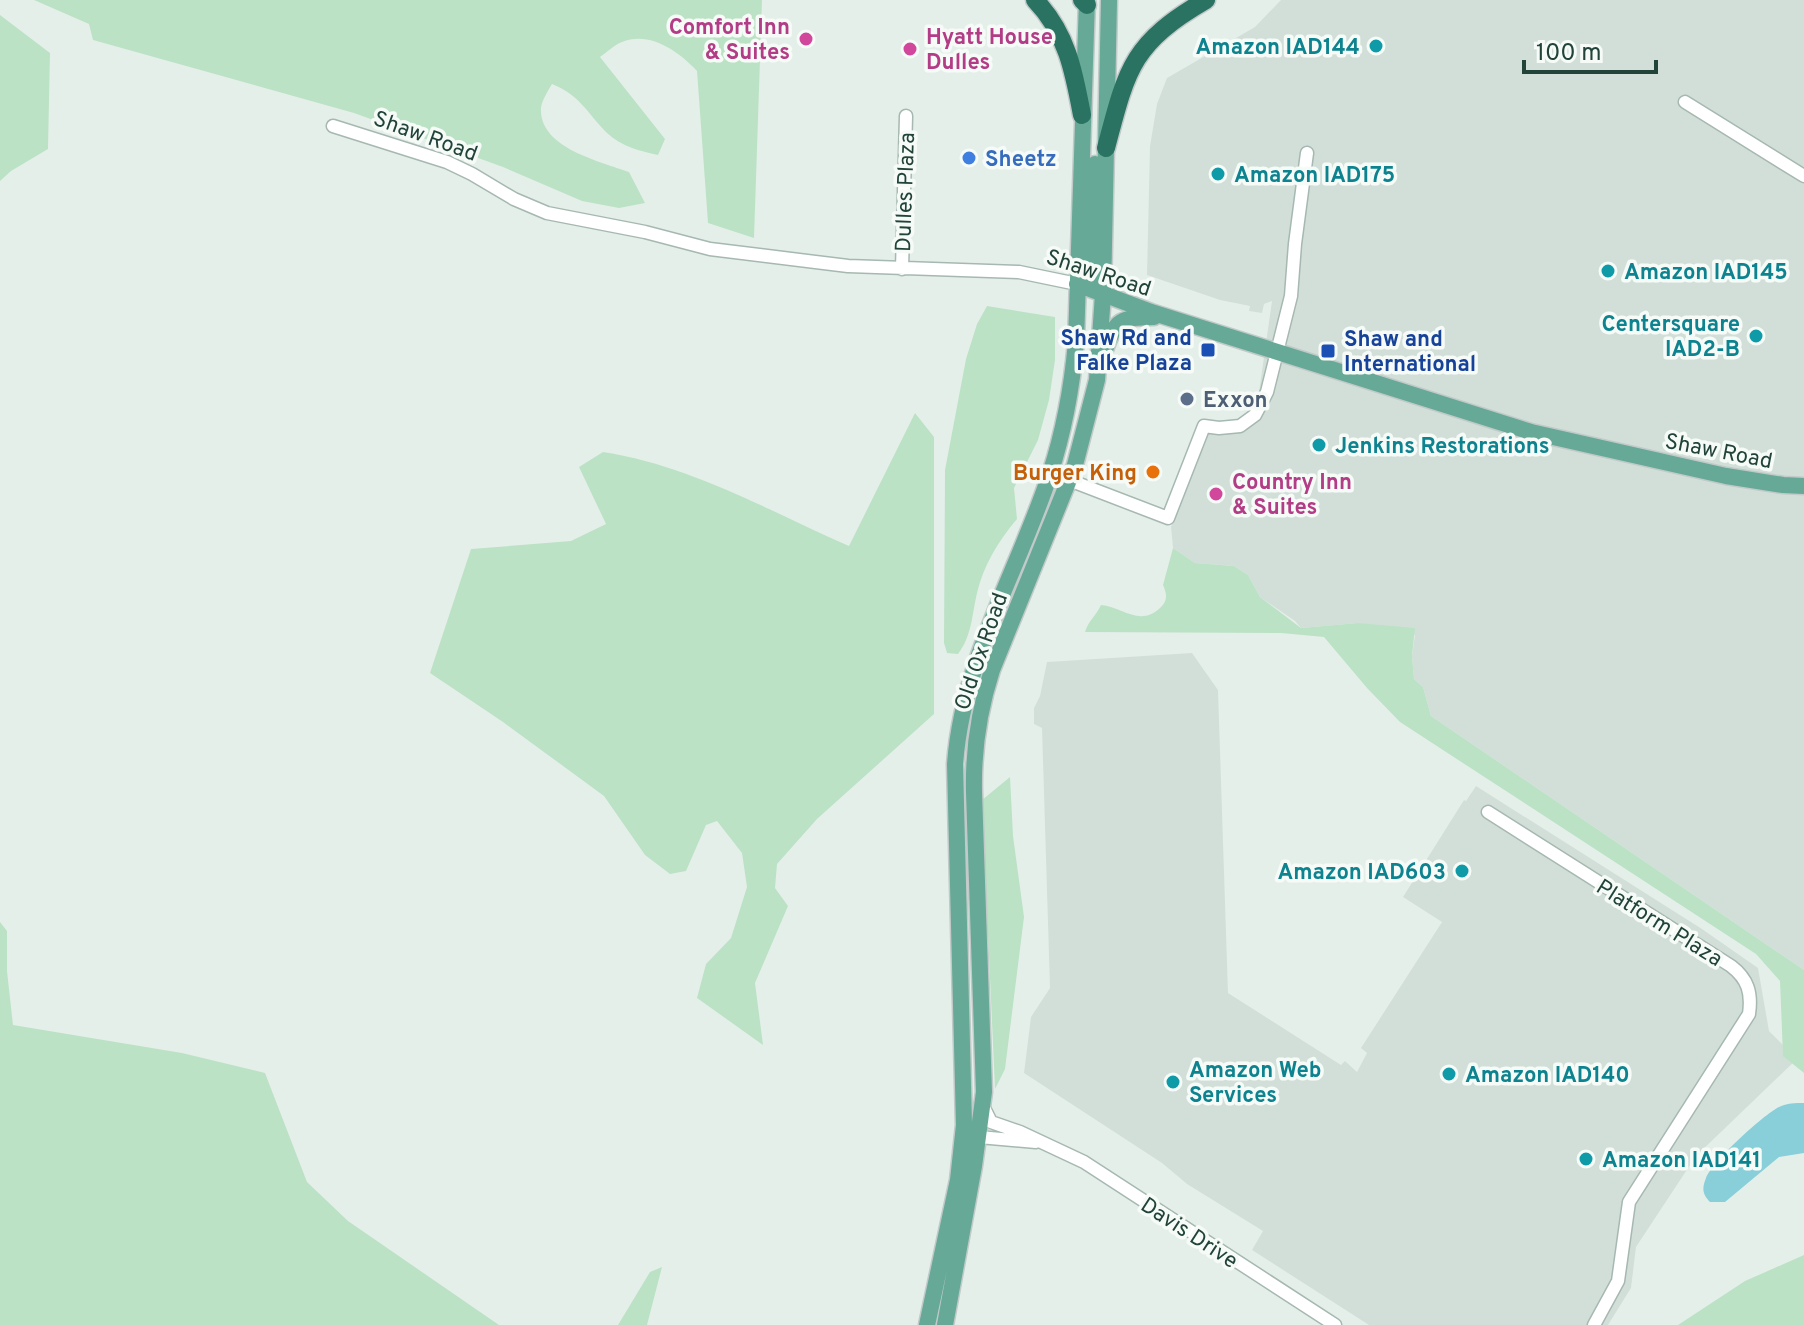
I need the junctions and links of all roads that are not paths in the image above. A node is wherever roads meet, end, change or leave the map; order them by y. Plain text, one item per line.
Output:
1 (1035, 0) edge
2 (1109, 0) edge
3 (1206, 0) edge
4 (1085, 2) edge
5 (1685, 102) dead end
6 (1082, 115) junction
7 (906, 116) dead end
8 (333, 126) dead end
9 (1106, 148) junction
10 (1307, 153) dead end
11 (1804, 176) edge
12 (902, 269) junction
13 (1077, 284) junction
14 (1103, 294) junction
15 (1165, 316) junction
16 (1278, 352) junction
17 (1097, 371) junction
18 (1069, 480) junction
19 (1804, 486) edge
20 (1488, 812) dead end
21 (983, 1105) junction
22 (965, 1112) junction
23 (979, 1137) junction
24 (1043, 1142) junction
25 (927, 1325) edge
26 (945, 1325) edge
27 (1335, 1325) edge
28 (1594, 1325) edge

1 - 6 highway
2 - 9 main road, Old Ox Road
3 - 9 highway
4 - 6 main road, Old Ox Road
4 - 14 main road
5 - 11 street
6 - 13 main road, Old Ox Road
7 - 12 street, Dulles Plaza
8 - 12 street, Shaw Road
9 - 14 main road, Old Ox Road
10 - 16 street
12 - 13 street, Shaw Road
13 - 14 main road, Shaw Road
13 - 22 main road, Old Ox Road
14 - 15 main road, Shaw Road
14 - 17 main road, Old Ox Road
15 - 16 main road, Shaw Road
15 - 17 main road
16 - 18 street
16 - 19 main road, Shaw Road
17 - 18 main road, Old Ox Road
18 - 21 main road, Old Ox Road
20 - 28 street, Platform Plaza
21 - 23 main road, Old Ox Road
21 - 24 street, Davis Drive
22 - 23 main road
22 - 25 main road, Old Ox Road
23 - 24 street, Davis Drive
23 - 26 main road, Old Ox Road
24 - 27 street, Davis Drive

